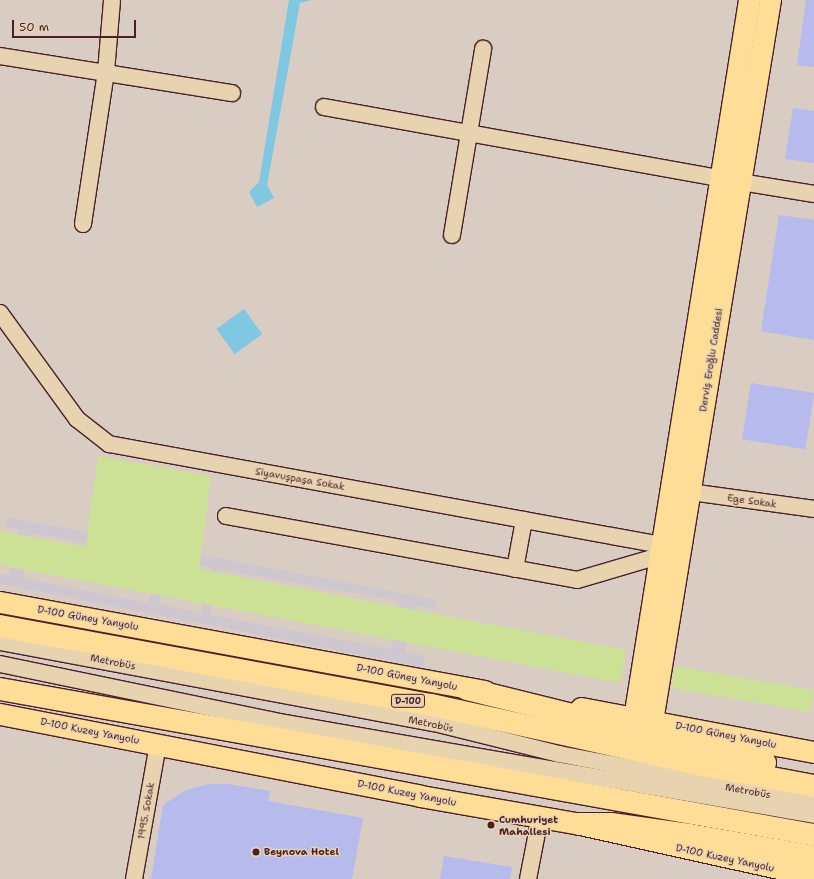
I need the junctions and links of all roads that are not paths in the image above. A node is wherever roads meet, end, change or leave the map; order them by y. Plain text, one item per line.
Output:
1 (749, 0) edge
2 (770, 0) edge
3 (112, 1) edge
4 (483, 50) dead end
5 (0, 56) edge
6 (106, 72) junction
7 (232, 94) dead end
8 (324, 107) dead end
9 (470, 133) junction
10 (730, 180) junction
11 (814, 194) edge
12 (83, 224) dead end
13 (452, 235) dead end
14 (0, 313) edge
15 (681, 491) junction
16 (814, 509) edge
17 (226, 516) dead end
18 (524, 520) junction
19 (667, 550) junction
20 (515, 569) junction
21 (0, 602) edge
22 (0, 626) edge
23 (0, 642) edge
24 (0, 664) edge
25 (0, 689) edge
26 (467, 689) junction
27 (0, 714) edge
28 (643, 719) junction
29 (158, 744) junction
30 (814, 752) edge
31 (814, 777) edge
32 (814, 786) edge
33 (814, 803) edge
34 (814, 815) edge
35 (540, 817) junction
36 (580, 824) junction
37 (814, 835) edge
38 (814, 858) edge
39 (814, 876) edge
40 (134, 879) edge
41 (528, 879) edge

1 - 10 main road, Derviş Eroğlu Caddesi
2 - 10 main road, Derviş Eroğlu Caddesi
3 - 6 street
4 - 9 street
5 - 6 street
6 - 7 street
6 - 12 street
8 - 9 street
9 - 10 street
9 - 13 street
10 - 11 street
10 - 15 main road, Derviş Eroğlu Caddesi
14 - 18 street, Siyavuşpaşa Sokak
15 - 16 street, Ege Sokak
15 - 19 main road, Derviş Eroğlu Caddesi
17 - 20 street
18 - 19 street, Siyavuşpaşa Sokak
18 - 20 street
19 - 20 street
19 - 28 main road, Derviş Eroğlu Caddesi
21 - 26 main road, D-100 Güney Yanyolu
22 - 32 highway, D-100
23 - 33 street, Metrobüs
24 - 34 street, Metrobüs
25 - 37 highway
26 - 28 main road, D-100 Güney Yanyolu
26 - 31 highway
27 - 29 main road, D-100 Kuzey Yanyolu
28 - 30 main road, D-100 Güney Yanyolu
29 - 35 main road, D-100 Kuzey Yanyolu
29 - 40 street, 1995. Sokak
35 - 36 main road, D-100 Kuzey Yanyolu
35 - 41 street
36 - 38 highway
36 - 39 main road, D-100 Kuzey Yanyolu

